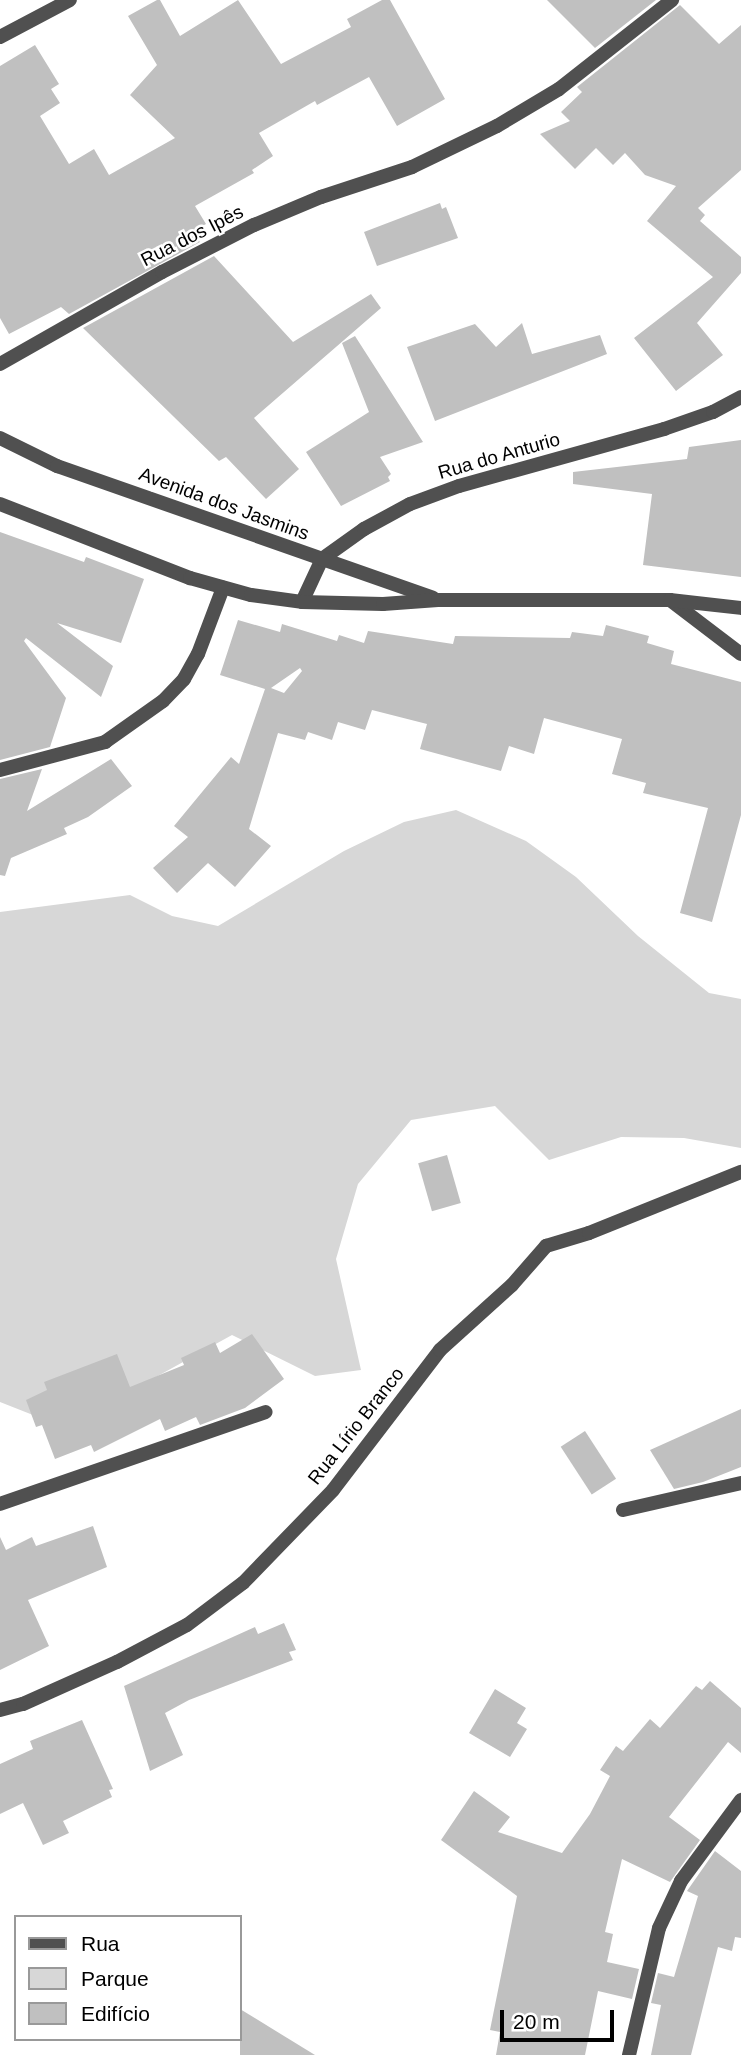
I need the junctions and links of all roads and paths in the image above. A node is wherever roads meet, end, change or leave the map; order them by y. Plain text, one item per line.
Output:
1 (70, 0) edge
2 (672, 0) edge
3 (0, 37) edge
4 (0, 364) edge
5 (741, 397) edge
6 (0, 438) edge
7 (0, 504) edge
8 (321, 559) junction
9 (223, 588) junction
10 (438, 600) junction
11 (670, 600) junction
12 (302, 602) junction
13 (741, 608) edge
14 (741, 654) edge
15 (0, 770) edge
16 (741, 1172) edge
17 (265, 1412) dead end
18 (741, 1483) edge
19 (0, 1504) edge
20 (623, 1510) dead end
21 (0, 1710) edge
22 (741, 1800) edge
23 (629, 2055) edge

1 - 3 street
2 - 4 street, Rua dos Ipês
5 - 8 street, Rua do Anturio
6 - 8 street, Avenida dos Jasmins
7 - 9 street, Avenida dos Jasmins
8 - 10 street, Avenida dos Jasmins
8 - 12 street
9 - 12 street, Avenida dos Jasmins
9 - 15 street
10 - 11 street, Avenida dos Jasmins
10 - 12 street, Avenida dos Jasmins
11 - 13 street, Avenida dos Jasmins
11 - 14 street
16 - 21 street, Rua Lírio Branco
17 - 19 street
18 - 20 street
22 - 23 street

